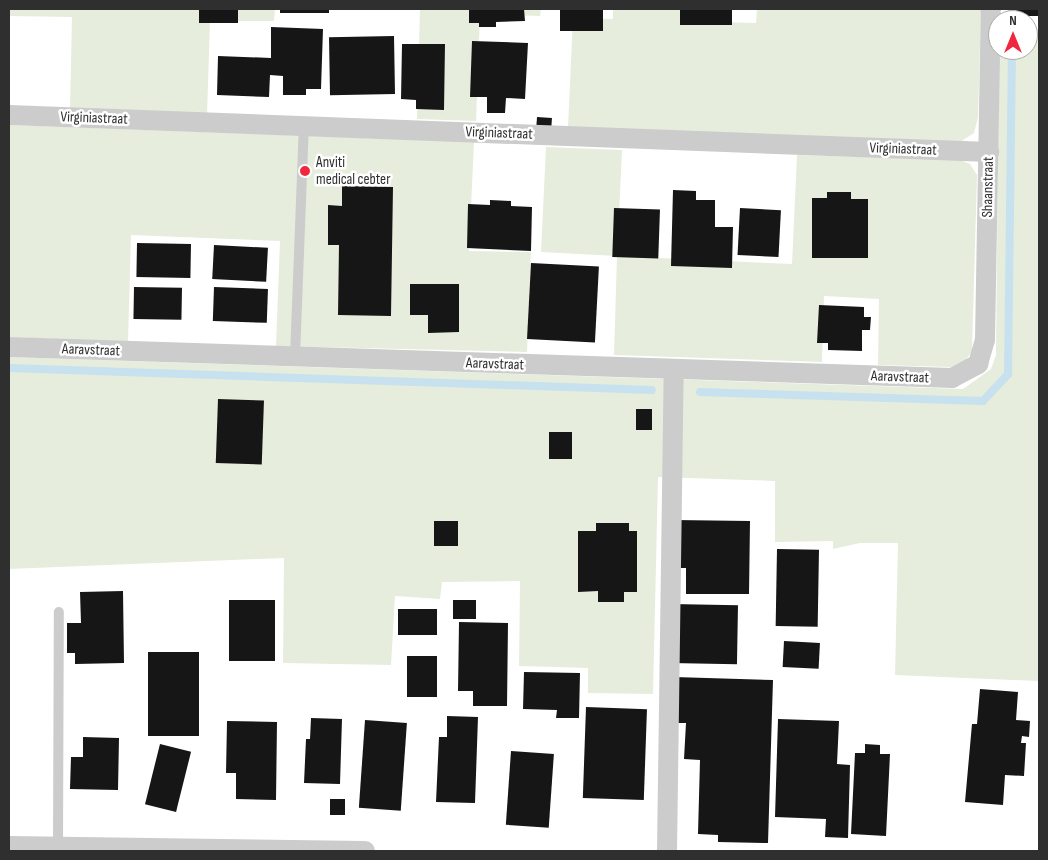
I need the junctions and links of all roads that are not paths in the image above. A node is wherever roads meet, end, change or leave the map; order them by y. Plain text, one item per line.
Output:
1 (990, 9) edge
2 (9, 115) edge
3 (304, 126) junction
4 (988, 152) junction
5 (9, 347) edge
6 (294, 357) junction
7 (978, 364) joint
8 (674, 370) junction
9 (59, 612) dead end
10 (9, 846) edge
11 (58, 847) junction
12 (365, 851) edge
13 (666, 851) edge

1 - 4 street, Shaanstraat
2 - 3 street, Virginiastraat
3 - 4 street, Virginiastraat
3 - 6 lane
4 - 7 street, Shaanstraat
5 - 6 street, Aaravstraat
6 - 8 street, Aaravstraat
7 - 8 street, Aaravstraat
8 - 13 street
9 - 11 lane
10 - 11 street
11 - 12 street

